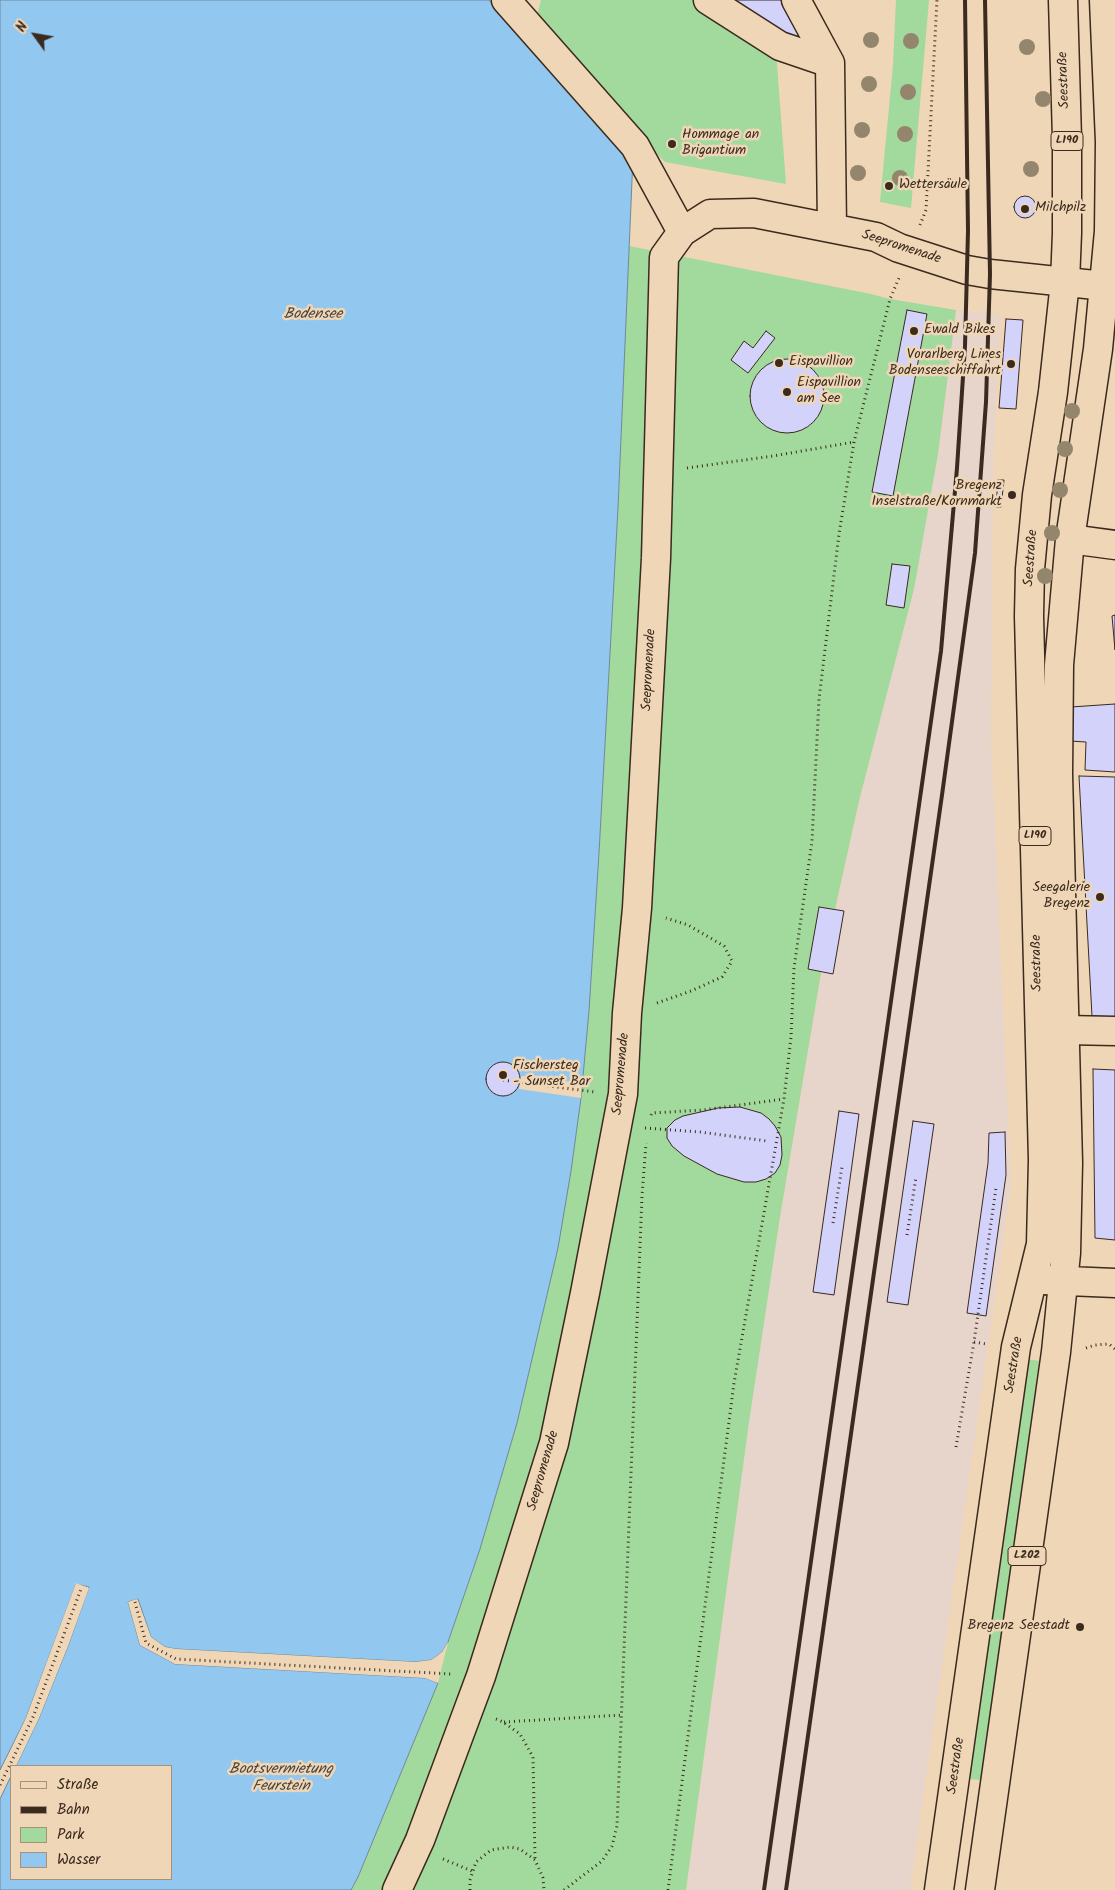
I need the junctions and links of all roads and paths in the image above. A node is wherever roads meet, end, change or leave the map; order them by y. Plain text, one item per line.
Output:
1 (506, 0) edge
2 (708, 0) edge
3 (796, 0) edge
4 (937, 0) edge
5 (1063, 0) edge
6 (1104, 0) edge
7 (530, 11) edge
8 (830, 63) junction
9 (832, 228) junction
10 (682, 232) junction
11 (910, 252) junction
12 (1064, 282) junction
13 (1110, 287) edge
14 (890, 299) dead end
15 (854, 442) junction
16 (659, 469) junction
17 (1070, 539) junction
18 (1115, 545) edge
19 (637, 908) junction
20 (627, 1013) junction
21 (1065, 1030) junction
22 (1115, 1031) edge
23 (503, 1080) dead end
24 (623, 1094) junction
25 (784, 1099) junction
26 (618, 1124) junction
27 (647, 1129) junction
28 (646, 1138) dead end
29 (767, 1141) dead end
30 (842, 1167) dead end
31 (916, 1177) dead end
32 (996, 1188) dead end
33 (833, 1224) dead end
34 (907, 1235) dead end
35 (1032, 1280) junction
36 (1063, 1281) junction
37 (1115, 1283) edge
38 (1109, 1344) dead end
39 (1115, 1345) edge
40 (1016, 1347) joint
41 (1056, 1352) joint
42 (956, 1447) dead end
43 (81, 1589) dead end
44 (135, 1602) dead end
45 (481, 1676) junction
46 (469, 1709) junction
47 (622, 1715) junction
48 (503, 1722) junction
49 (0, 1785) edge
50 (535, 1860) junction
51 (397, 1890) edge
52 (470, 1890) edge
53 (544, 1890) edge
54 (564, 1890) edge
55 (668, 1890) edge
56 (939, 1890) edge
57 (980, 1890) edge

1 - 7 main road
2 - 8 main road
3 - 8 main road
4 - 11 path
5 - 12 main road, Seestraße / L190
6 - 13 main road, Seestraße / L190
7 - 10 main road
8 - 9 main road
9 - 10 main road, Seepromenade
9 - 11 main road, Seepromenade
10 - 16 main road, Seepromenade
11 - 12 main road, Seepromenade
12 - 13 main road, Seepromenade
12 - 35 main road, Seestraße / L190
13 - 17 main road, Seestraße / L190
14 - 15 path
15 - 16 path
15 - 25 path
16 - 19 main road, Seepromenade
17 - 18 main road
17 - 21 main road, Seestraße / L190
19 - 20 main road, Seepromenade
19 - 20 path
20 - 24 main road, Seepromenade
21 - 22 main road
21 - 36 main road, Seestraße / L190
23 - 24 path
24 - 26 main road, Seepromenade
25 - 27 path
25 - 55 path
26 - 27 path
26 - 45 main road, Seepromenade
27 - 29 path
28 - 47 path
30 - 33 path
31 - 34 path
32 - 42 path
35 - 36 main road
35 - 40 main road, Seestraße / L190
36 - 37 main road
36 - 41 main road, Seestraße / L190
38 - 39 path
40 - 56 main road, Seestraße / L202
41 - 57 main road, Seestraße / L202
43 - 49 path
44 - 45 path
45 - 46 main road, Seepromenade
46 - 48 path
46 - 51 main road, Seepromenade
47 - 48 path
47 - 54 path
48 - 50 path
50 - 52 path
50 - 53 path

